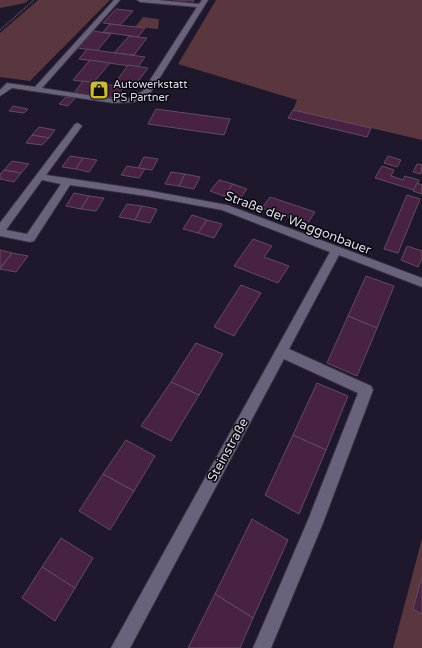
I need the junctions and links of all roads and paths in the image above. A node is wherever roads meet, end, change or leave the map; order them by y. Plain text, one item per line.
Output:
1 (34, 0) edge
2 (117, 0) edge
3 (140, 0) edge
4 (203, 3) edge
5 (0, 30) edge
6 (37, 89) junction
7 (0, 94) edge
8 (78, 126) dead end
9 (41, 177) junction
10 (67, 182) junction
11 (0, 231) edge
12 (336, 251) junction
13 (422, 283) edge
14 (282, 352) junction
15 (120, 648) edge
16 (262, 648) edge

1 - 5 path
2 - 6 street
3 - 4 street
4 - 6 street
6 - 7 street
8 - 9 street
9 - 10 street, Straße der Waggonbauer
9 - 11 street
10 - 11 street
10 - 12 street, Straße der Waggonbauer
12 - 13 street, Straße der Waggonbauer
12 - 14 street, Steinstraße
14 - 15 street, Steinstraße
14 - 16 street

